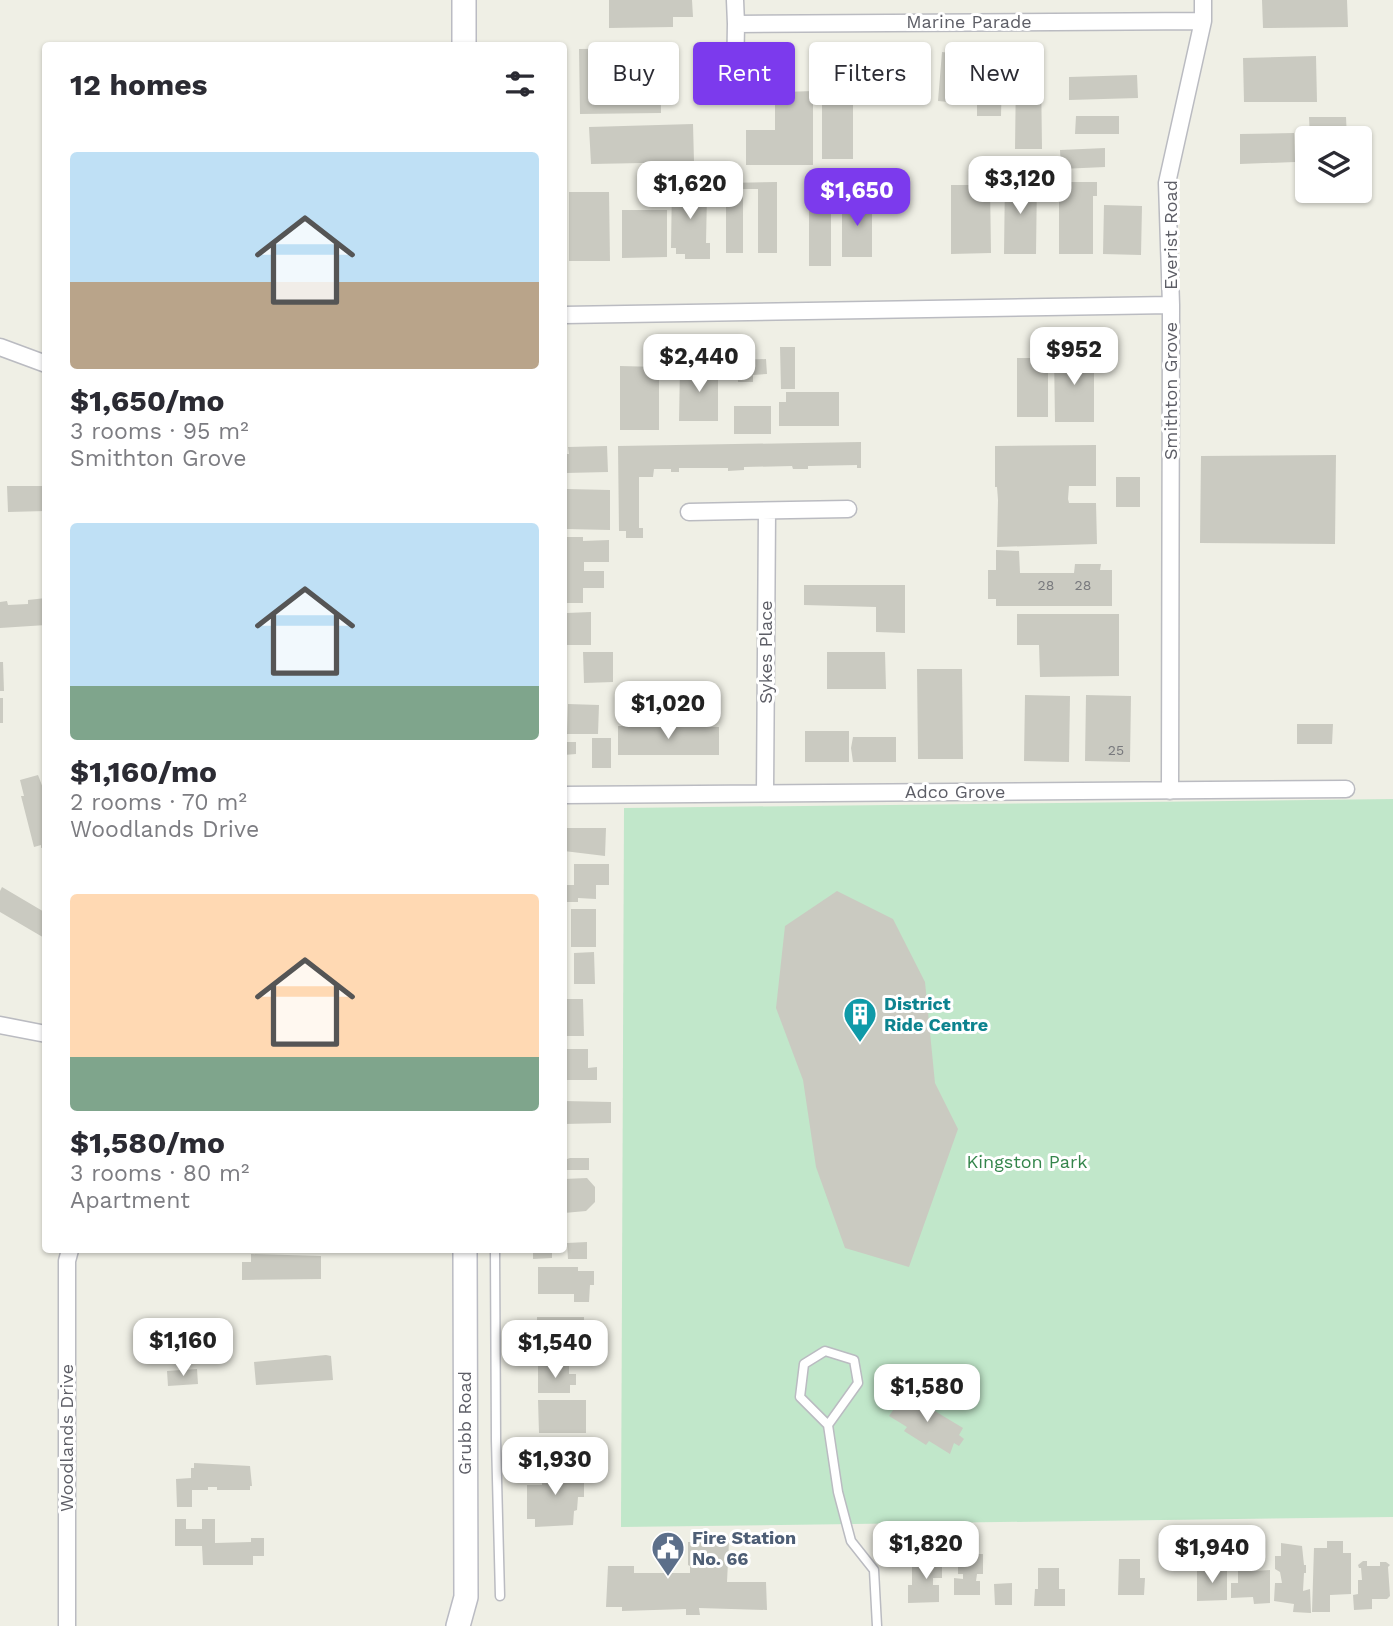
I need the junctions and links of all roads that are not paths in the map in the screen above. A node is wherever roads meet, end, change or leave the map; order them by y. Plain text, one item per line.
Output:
1 (464, 0) edge
2 (735, 0) edge
3 (1203, 0) edge
4 (1203, 21) junction
5 (736, 24) junction
6 (464, 42) edge
7 (735, 42) edge
8 (1171, 305) junction
9 (567, 315) edge
10 (0, 347) edge
11 (42, 363) edge
12 (848, 509) dead end
13 (767, 511) junction
14 (689, 512) dead end
15 (1346, 789) dead end
16 (1170, 791) junction
17 (765, 793) junction
18 (567, 795) edge
19 (0, 1025) edge
20 (42, 1033) edge
21 (68, 1253) edge
22 (465, 1253) edge
23 (495, 1253) edge
24 (828, 1425) junction
25 (500, 1596) dead end
26 (466, 1597) junction
27 (67, 1626) edge
28 (458, 1626) edge
29 (474, 1626) edge
30 (877, 1626) edge

1 - 6 main road
2 - 5 street
3 - 4 street, Everist Road
4 - 5 street, Marine Parade
4 - 8 street, Everist Road
5 - 7 street
8 - 9 street, Smithton Grove
8 - 16 street, Smithton Grove
10 - 11 street
12 - 13 street
13 - 14 street
13 - 17 street, Sykes Place
15 - 16 street, Adco Grove
16 - 17 street, Adco Grove
17 - 18 street, Adco Grove
19 - 20 street
21 - 27 street, Woodlands Drive
22 - 26 main road, Grubb Road
23 - 25 lane, Grubb Road
24 - 24 lane
24 - 30 lane
26 - 28 main road, Grubb Road
26 - 29 main road, Grubb Road

